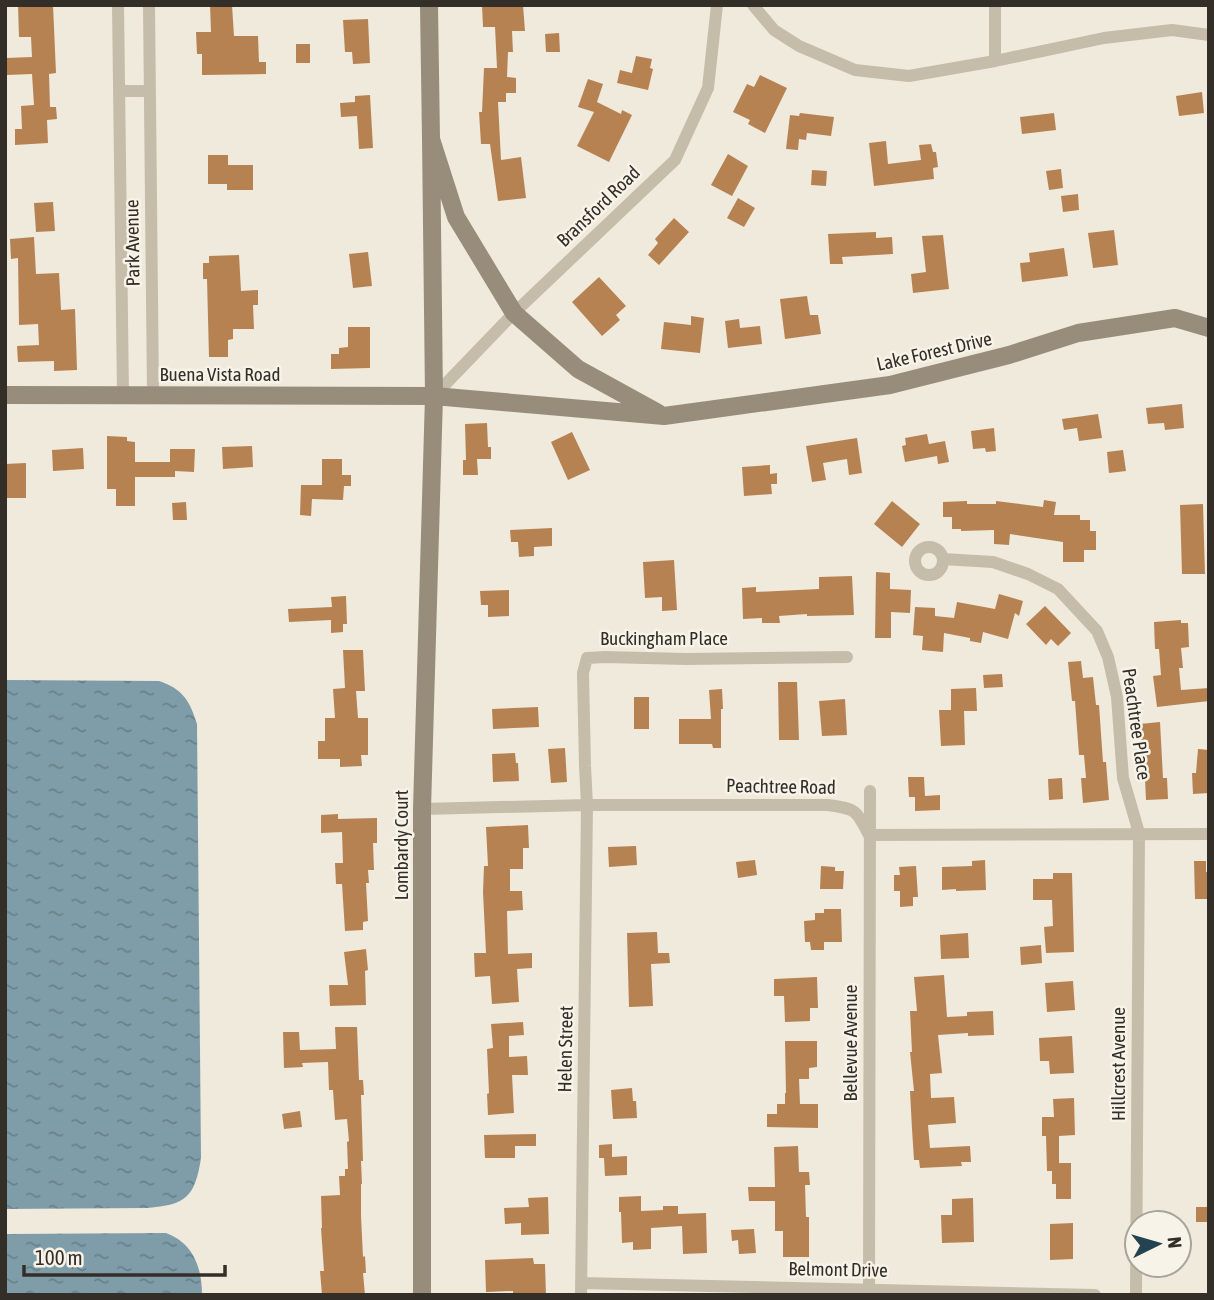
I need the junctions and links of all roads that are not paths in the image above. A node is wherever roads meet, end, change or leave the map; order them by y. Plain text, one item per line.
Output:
1 (118, 5) edge
2 (149, 5) edge
3 (429, 5) edge
4 (717, 5) edge
5 (753, 5) edge
6 (995, 5) edge
7 (1209, 35) edge
8 (995, 61) junction
9 (119, 91) junction
10 (149, 91) junction
11 (430, 139) junction
12 (514, 313) junction
13 (1209, 328) edge
14 (5, 395) edge
15 (123, 395) junction
16 (153, 395) junction
17 (434, 396) junction
18 (664, 416) junction
19 (943, 559) dead end
20 (847, 657) dead end
21 (870, 791) dead end
22 (587, 805) junction
23 (422, 809) junction
24 (1139, 833) junction
25 (1209, 834) edge
26 (869, 835) junction
27 (581, 1289) edge
28 (869, 1292) edge
29 (422, 1295) edge
30 (1095, 1295) edge
31 (1136, 1295) edge

1 - 9 street, Park Avenue
2 - 10 street, Park Avenue
3 - 11 street
4 - 12 street, Bransford Road
5 - 8 street
6 - 8 street
7 - 8 street
9 - 10 street
9 - 15 street, Park Avenue
10 - 16 street, Park Avenue
11 - 12 street
11 - 17 street
12 - 17 street, Bransford Road
12 - 18 street
13 - 18 street, Lake Forest Drive
14 - 15 street, Buena Vista Road
15 - 16 street, Buena Vista Road
16 - 17 street, Buena Vista Road
17 - 18 street, Lake Forest Drive
17 - 23 street, Lombardy Court
19 - 24 street, Peachtree Place
20 - 22 street, Buckingham Place
21 - 26 street, Bellevue Avenue
22 - 23 street, Peachtree Road
22 - 26 street, Peachtree Road
22 - 27 street, Helen Street
23 - 29 street, Lombardy Court
24 - 25 street
24 - 26 street
24 - 31 street, Hillcrest Avenue
26 - 28 street, Bellevue Avenue
27 - 28 street, Belmont Drive
28 - 30 street, Belmont Drive

